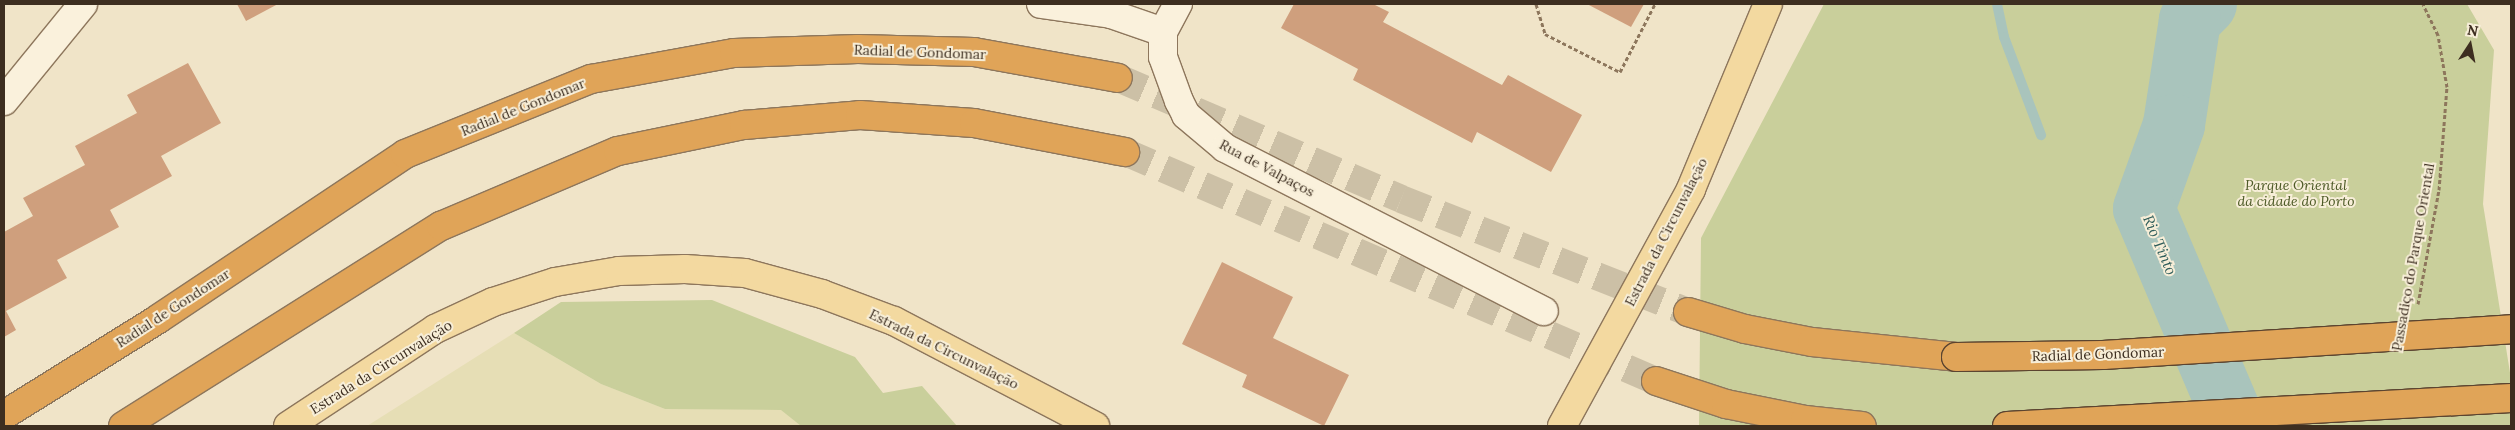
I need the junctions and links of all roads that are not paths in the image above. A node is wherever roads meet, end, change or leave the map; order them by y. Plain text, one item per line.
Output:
1 (83, 4) edge
2 (1041, 4) edge
3 (1178, 4) edge
4 (1768, 4) edge
5 (1163, 32) junction
6 (1118, 78) tunnel mouth
7 (4, 100) edge
8 (1125, 152) tunnel mouth
9 (1544, 311) dead end
10 (1688, 312) tunnel mouth
11 (2511, 329) edge
12 (1656, 381) tunnel mouth
13 (2511, 398) edge
14 (4, 415) edge
15 (123, 426) edge
16 (288, 426) edge
17 (1095, 426) edge
18 (1562, 426) edge
19 (1862, 426) edge
20 (2008, 426) edge

1 - 7 street
2 - 5 street
3 - 5 street
4 - 18 main road, Estrada da Circunvalação
5 - 9 street, Rua de Valpaços
6 - 14 highway, Radial de Gondomar
8 - 15 highway
10 - 11 highway, Radial de Gondomar, bridge
12 - 19 highway
13 - 20 highway, bridge
16 - 17 main road, Estrada da Circunvalação

